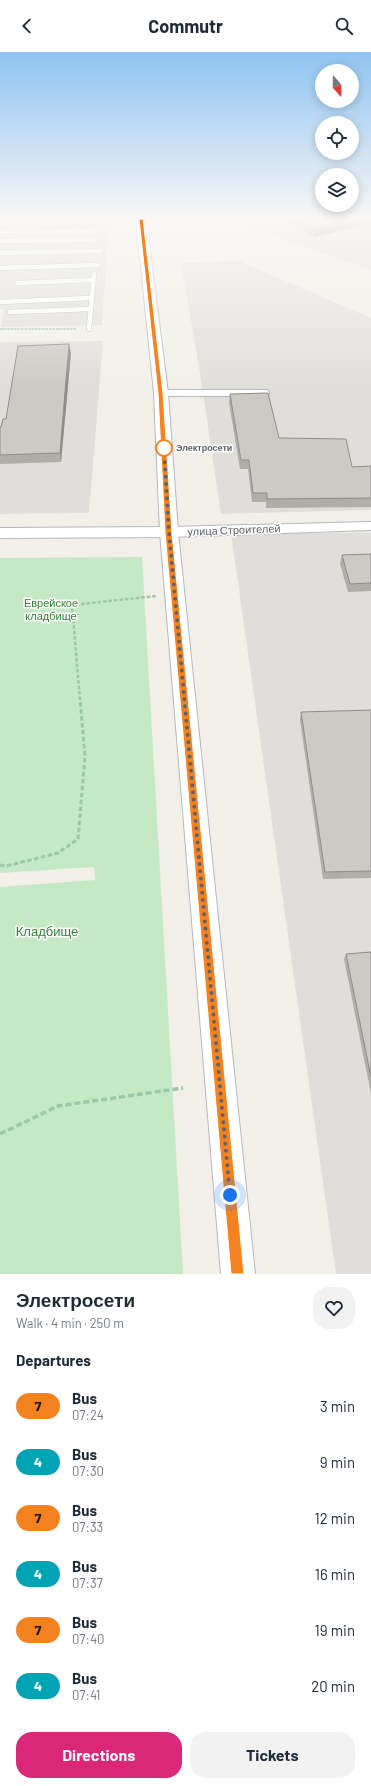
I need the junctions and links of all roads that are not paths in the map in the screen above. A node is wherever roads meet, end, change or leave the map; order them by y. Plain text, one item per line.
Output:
1 (93, 276) edge
2 (148, 276) edge
3 (92, 280) junction
4 (18, 283) dead end
5 (90, 298) junction
6 (0, 302) edge
7 (90, 310) junction
8 (10, 312) dead end
9 (89, 329) road end
10 (161, 393) junction
11 (266, 393) edge
12 (371, 526) edge
13 (169, 532) junction
14 (0, 533) edge
15 (238, 1274) edge

1 - 3 lane
2 - 10 street
3 - 4 lane
3 - 5 lane
5 - 6 lane
5 - 7 lane
7 - 8 lane
7 - 9 lane
10 - 11 lane
10 - 13 street
12 - 13 street, улица Строителей
13 - 14 street, улица Строителей
13 - 15 street

